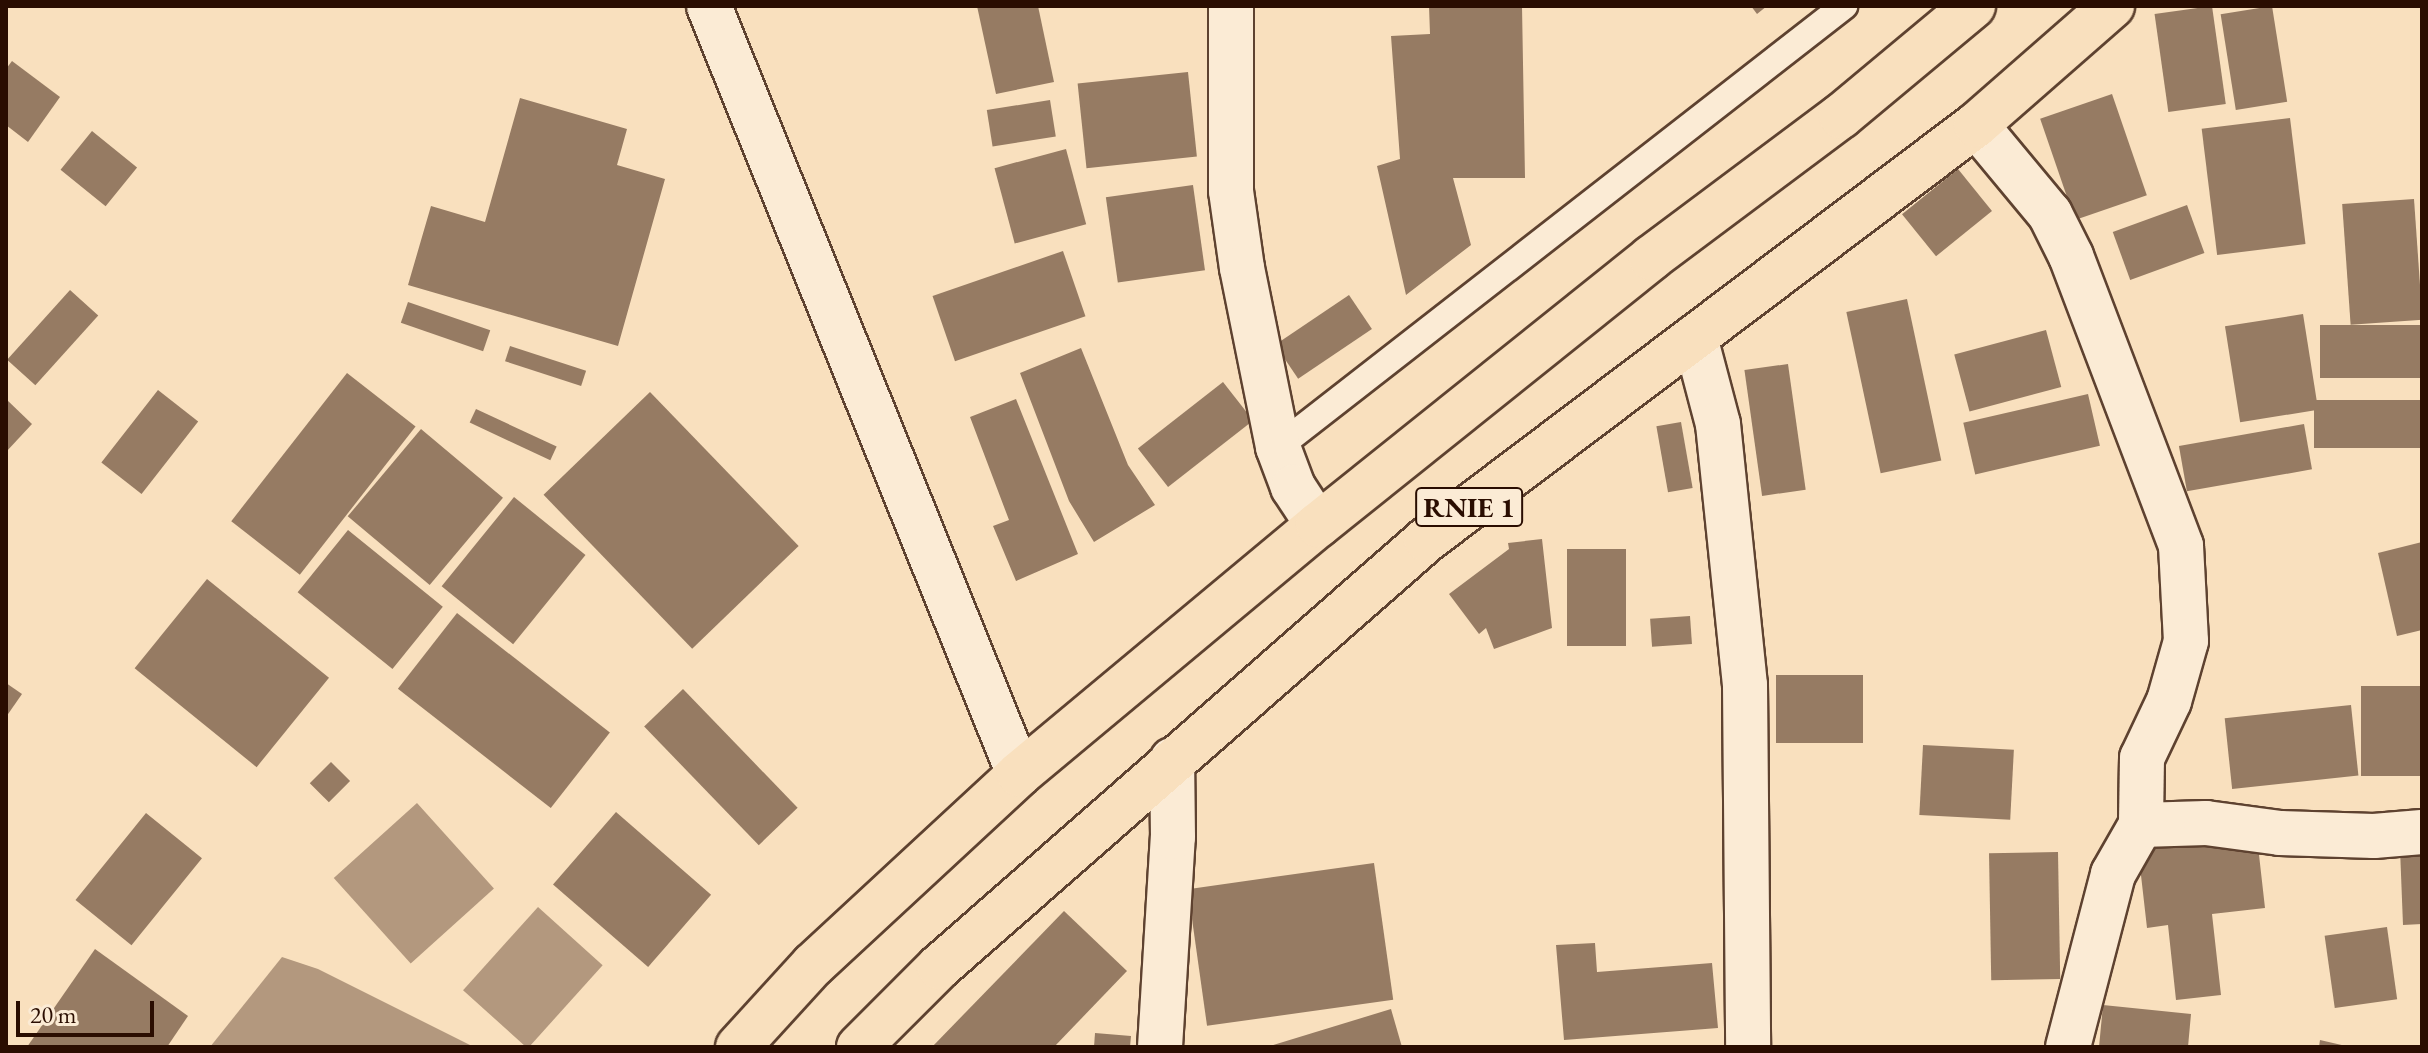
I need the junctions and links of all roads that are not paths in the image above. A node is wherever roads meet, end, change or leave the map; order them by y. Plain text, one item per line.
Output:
1 (709, 6) edge
2 (1231, 6) edge
3 (1844, 6) edge
4 (1973, 6) edge
5 (2112, 6) edge
6 (1976, 125) junction
7 (1695, 337) junction
8 (1278, 447) junction
9 (1318, 525) junction
10 (1172, 760) junction
11 (1019, 774) junction
12 (2141, 825) junction
13 (2422, 832) edge
14 (738, 1047) edge
15 (859, 1047) edge
16 (1160, 1047) edge
17 (1748, 1047) edge
18 (2068, 1047) edge

1 - 11 street
2 - 8 street
3 - 8 lane
4 - 9 highway, RNIE 1
5 - 6 highway, RNIE 1
6 - 7 highway, RNIE 1
6 - 12 street
7 - 10 highway, RNIE 1
7 - 17 street
8 - 9 street
9 - 11 highway, RNIE 1
10 - 15 highway, RNIE 1
10 - 16 street
11 - 14 highway, RNIE 1
12 - 13 street
12 - 18 street

